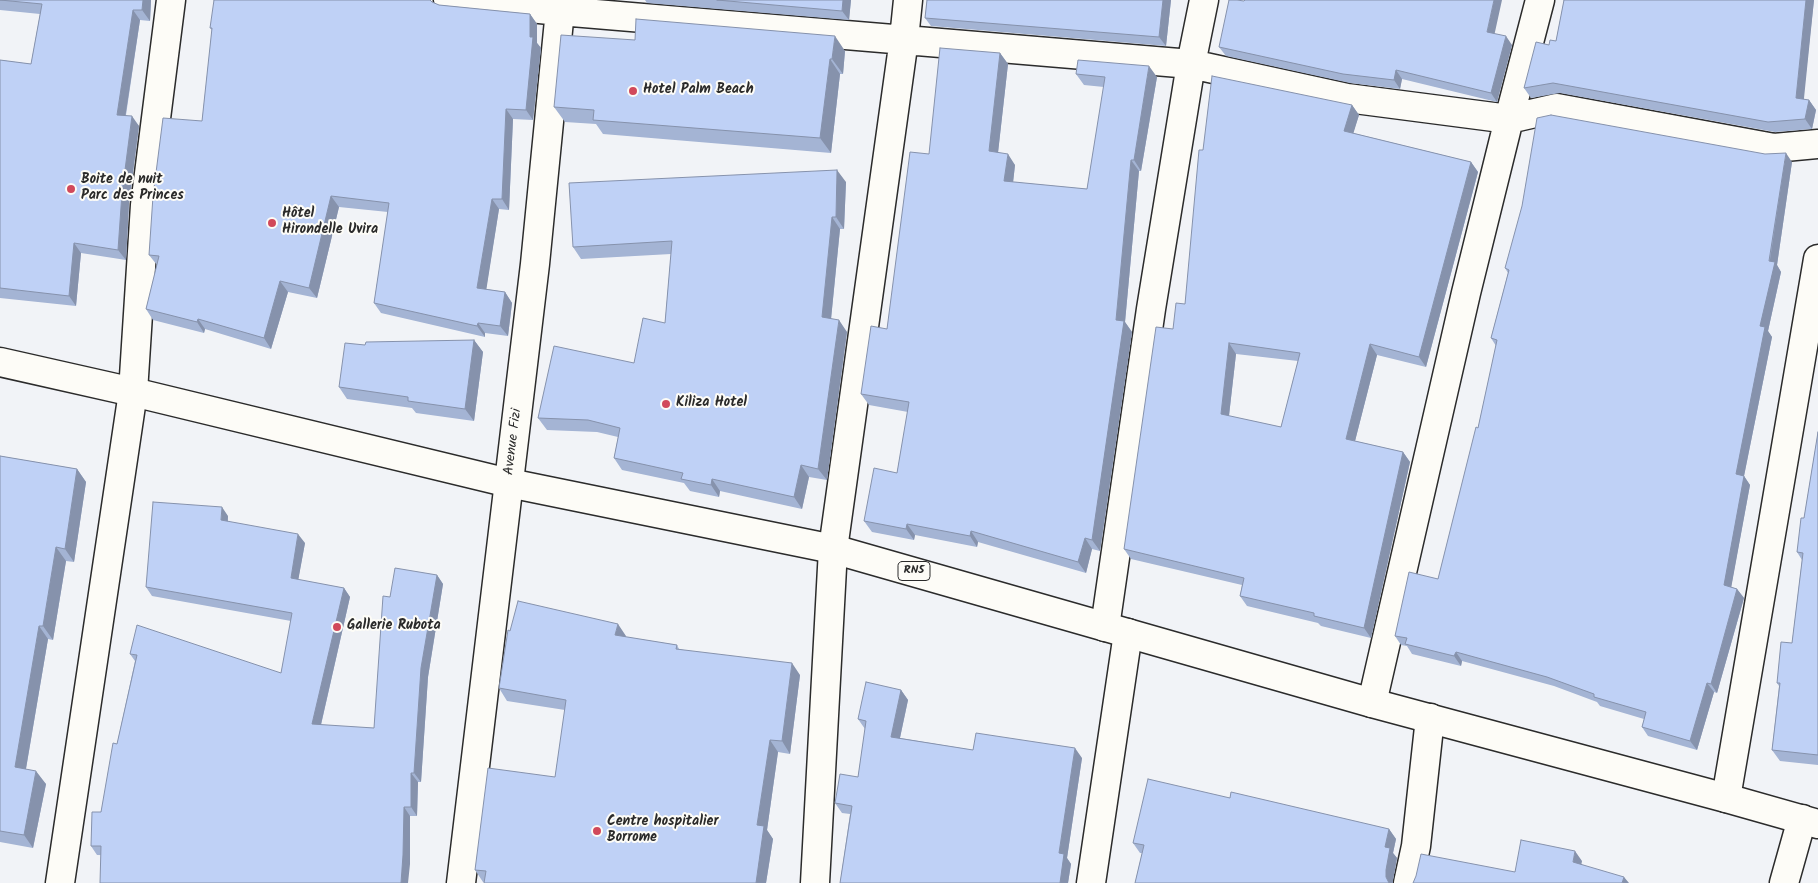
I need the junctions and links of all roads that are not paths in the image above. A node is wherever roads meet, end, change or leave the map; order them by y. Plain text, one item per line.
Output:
1 (170, 0) edge
2 (448, 0) edge
3 (908, 0) edge
4 (1204, 0) edge
5 (1540, 0) edge
6 (561, 6) edge
7 (904, 39) junction
8 (1191, 64) junction
9 (1508, 119) junction
10 (1818, 144) edge
11 (1818, 259) edge
12 (0, 362) edge
13 (133, 392) junction
14 (509, 483) junction
15 (834, 549) junction
16 (1116, 630) junction
17 (1372, 704) junction
18 (1430, 718) junction
19 (1726, 798) junction
20 (1810, 822) edge
21 (60, 883) edge
22 (461, 883) edge
23 (815, 883) edge
24 (1091, 883) edge
25 (1408, 883) edge
26 (1784, 883) edge

1 - 13 main road
2 - 6 main road
3 - 7 main road
4 - 8 main road
5 - 9 main road
6 - 7 main road
6 - 14 main road, Avenue Fizi
7 - 8 main road
7 - 15 main road
8 - 9 main road
8 - 16 main road
9 - 10 main road
9 - 17 main road
11 - 19 main road
12 - 13 main road, RN5
13 - 14 main road, RN5
13 - 21 main road
14 - 15 main road, RN5
14 - 22 main road, Avenue Fizi
15 - 16 main road, RN5
15 - 23 main road
16 - 17 main road, RN5
16 - 24 main road
17 - 18 main road, RN5
18 - 19 main road, RN5
18 - 25 main road
19 - 20 main road, RN5
20 - 26 main road

